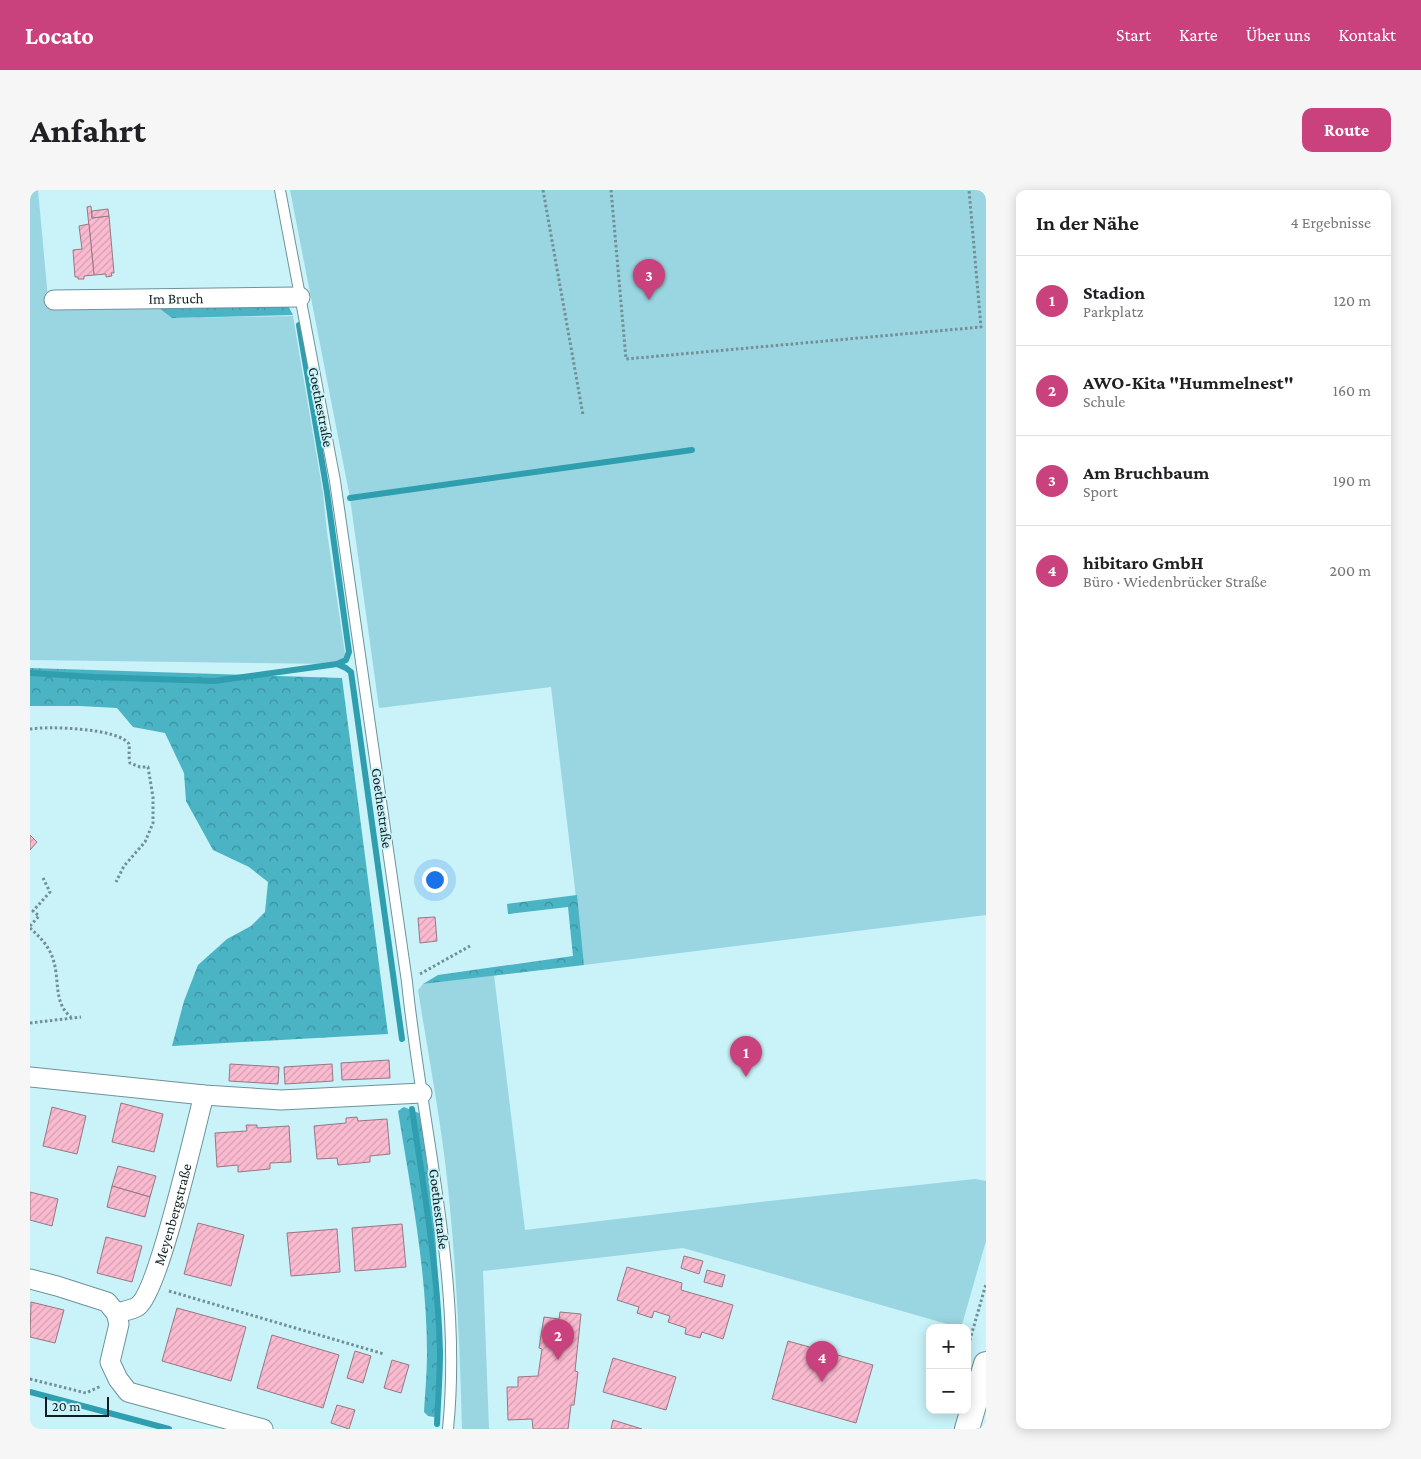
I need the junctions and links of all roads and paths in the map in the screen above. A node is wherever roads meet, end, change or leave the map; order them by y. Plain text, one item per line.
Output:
1 (280, 190) edge
2 (543, 190) edge
3 (611, 190) edge
4 (969, 190) edge
5 (300, 297) junction
6 (54, 300) dead end
7 (583, 416) dead end
8 (30, 729) edge
9 (43, 878) dead end
10 (116, 882) dead end
11 (30, 927) edge
12 (470, 946) dead end
13 (407, 982) junction
14 (71, 1017) junction
15 (82, 1017) dead end
16 (30, 1023) edge
17 (30, 1077) edge
18 (422, 1093) junction
19 (204, 1095) junction
20 (30, 1279) edge
21 (986, 1284) edge
22 (152, 1286) junction
23 (116, 1313) junction
24 (971, 1336) edge
25 (384, 1354) dead end
26 (986, 1364) edge
27 (30, 1379) edge
28 (118, 1380) junction
29 (263, 1429) edge
30 (448, 1429) edge
31 (967, 1429) edge

1 - 5 lane, Goethestraße
2 - 7 path
3 - 4 path
5 - 6 street, Im Bruch
5 - 13 lane, Goethestraße
8 - 10 path
9 - 11 path
11 - 14 path
12 - 13 path
13 - 18 lane, Goethestraße
14 - 15 path
14 - 16 path
17 - 19 street
18 - 19 street
18 - 30 lane, Goethestraße
19 - 22 street, Meyenbergstraße
20 - 23 street
21 - 24 path
22 - 23 street, Meyenbergstraße
22 - 25 path
23 - 28 street
26 - 31 street
27 - 28 path
28 - 29 street

